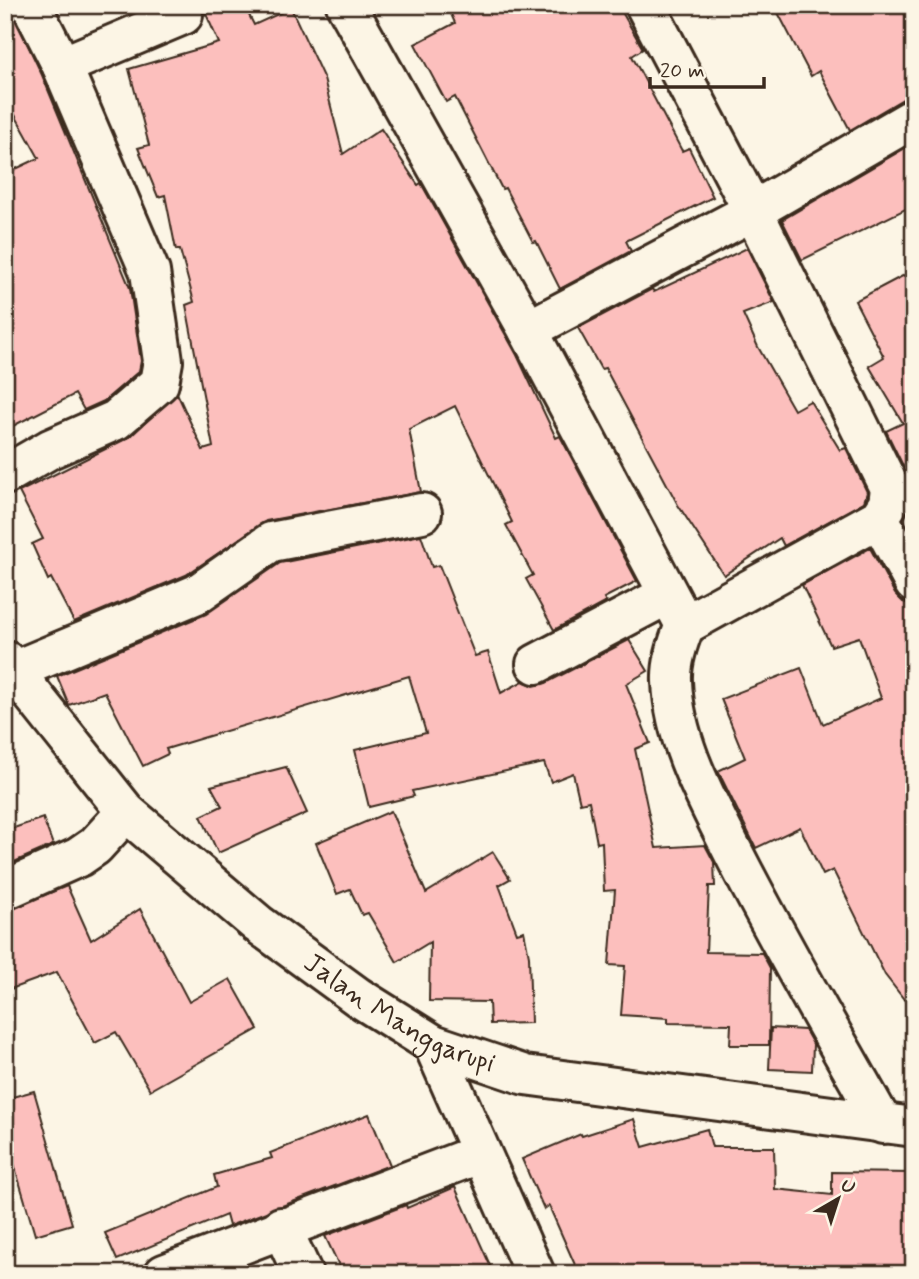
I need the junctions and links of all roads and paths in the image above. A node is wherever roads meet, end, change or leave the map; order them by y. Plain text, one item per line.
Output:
1 (31, 5) edge
2 (346, 5) edge
3 (645, 5) edge
4 (183, 16) dead end
5 (62, 66) junction
6 (914, 118) edge
7 (753, 211) junction
8 (528, 330) junction
9 (5, 475) edge
10 (422, 513) dead end
11 (879, 518) junction
12 (914, 583) edge
13 (676, 610) junction
14 (537, 664) dead end
15 (9, 666) edge
16 (126, 812) junction
17 (5, 890) edge
18 (433, 1044) junction
19 (899, 1126) edge
20 (479, 1154) junction
21 (281, 1227) junction
22 (164, 1274) edge
23 (303, 1274) edge
24 (535, 1274) edge

1 - 5 street
2 - 8 street
3 - 7 street
4 - 5 street
5 - 9 street
6 - 7 street
7 - 8 street
7 - 11 street
8 - 13 street
10 - 15 street
11 - 12 street
11 - 13 street
13 - 14 street
13 - 19 street
15 - 16 street, Jalan Manggarupi
16 - 17 street
16 - 18 street, Jalan Manggarupi
18 - 19 street, Jalan Manggarupi
18 - 20 street
20 - 21 street
20 - 24 street
21 - 22 street
21 - 23 street

